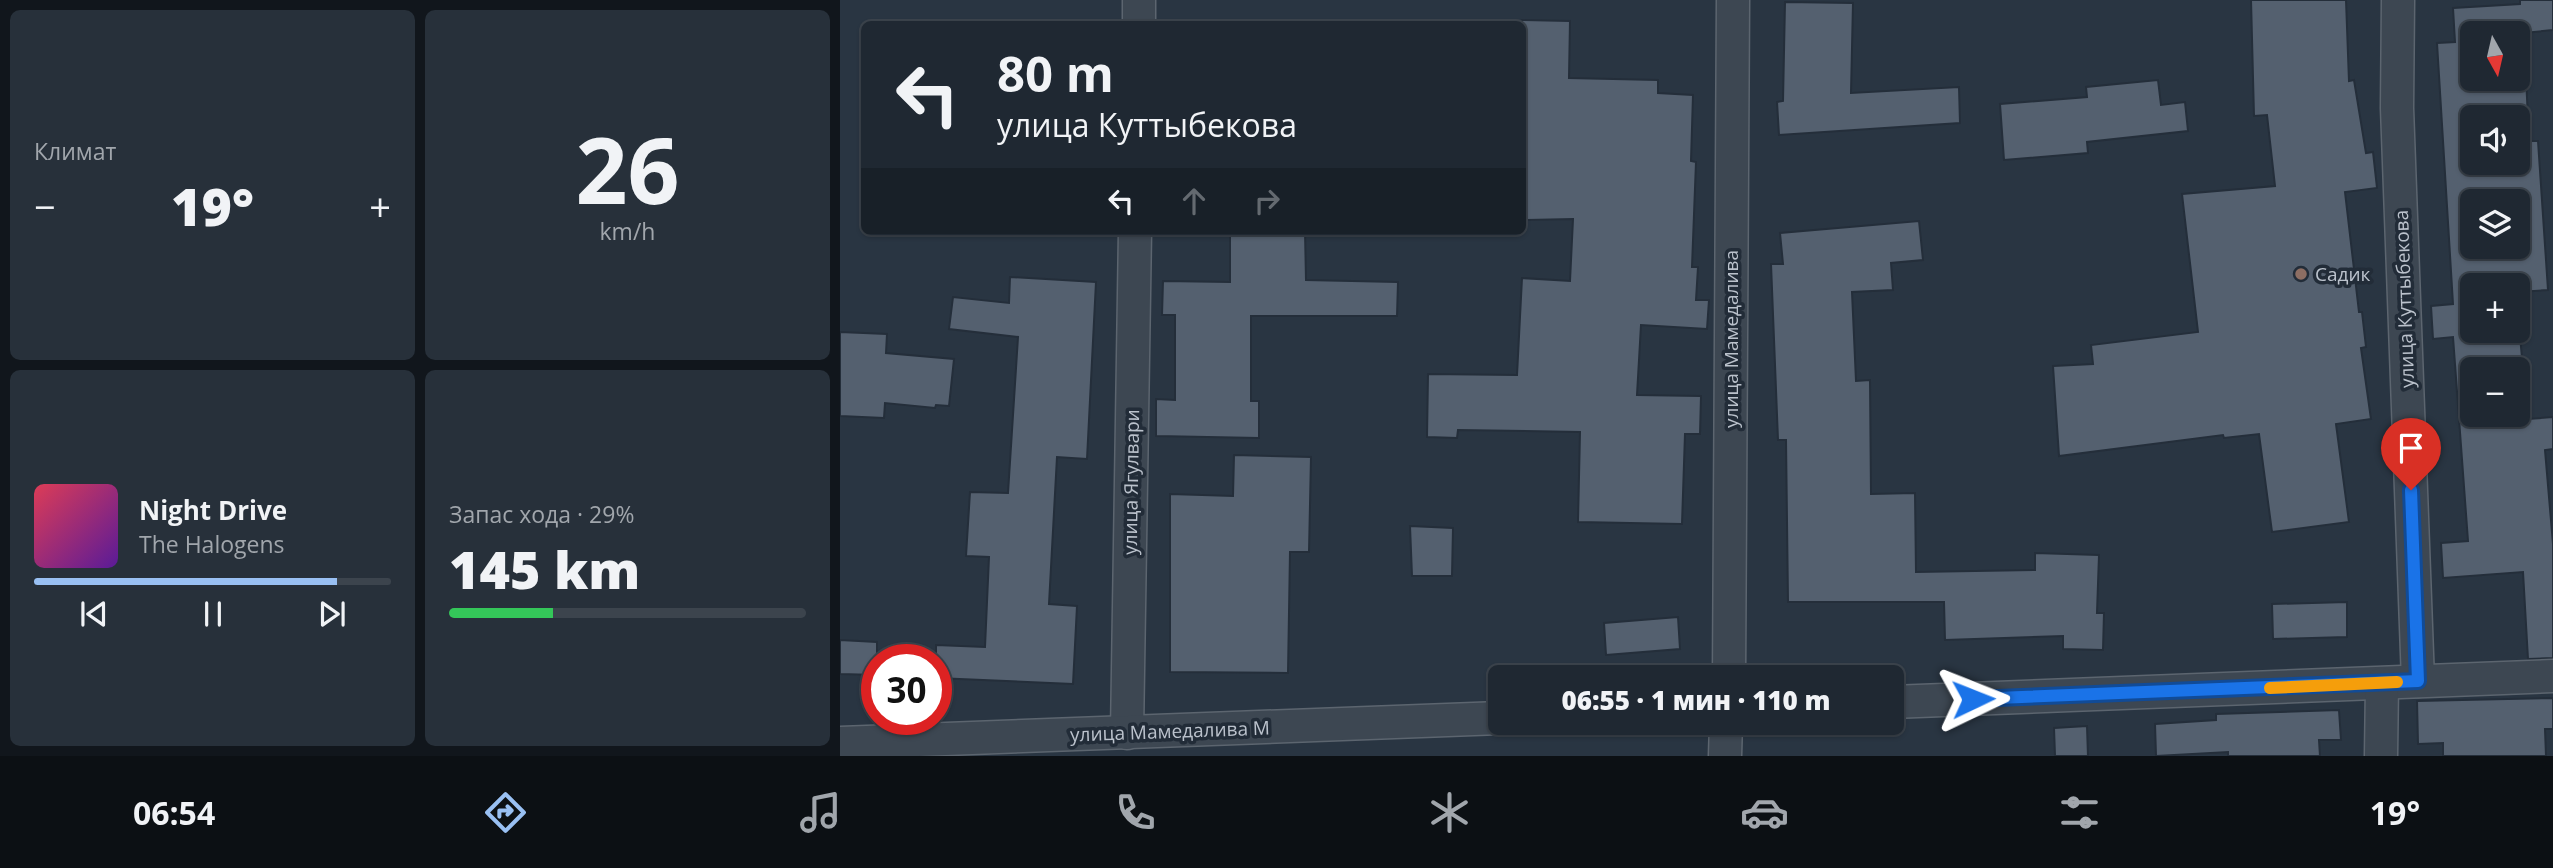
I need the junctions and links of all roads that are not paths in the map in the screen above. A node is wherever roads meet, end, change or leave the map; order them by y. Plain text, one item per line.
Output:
1 (1139, 0) edge
2 (1733, 0) edge
3 (2398, 0) edge
4 (1139, 21) edge
5 (1135, 235) edge
6 (1729, 665) edge
7 (2553, 676) edge
8 (2418, 681) junction
9 (2382, 684) junction
10 (1904, 702) edge
11 (1488, 718) edge
12 (1127, 733) junction
13 (1726, 735) edge
14 (840, 743) edge
15 (1081, 746) edge
16 (1725, 756) edge
17 (2381, 756) edge

1 - 4 street
2 - 6 street, улица Мамедалива
3 - 8 street, улица Куттыбекова
5 - 12 street, улица Ягулвари
7 - 8 street
8 - 9 street
9 - 10 street
9 - 17 street
11 - 12 street, улица Мамедалива М
12 - 15 street, улица Мамедалива М
13 - 16 street
14 - 15 street, улица Мамедалива М

